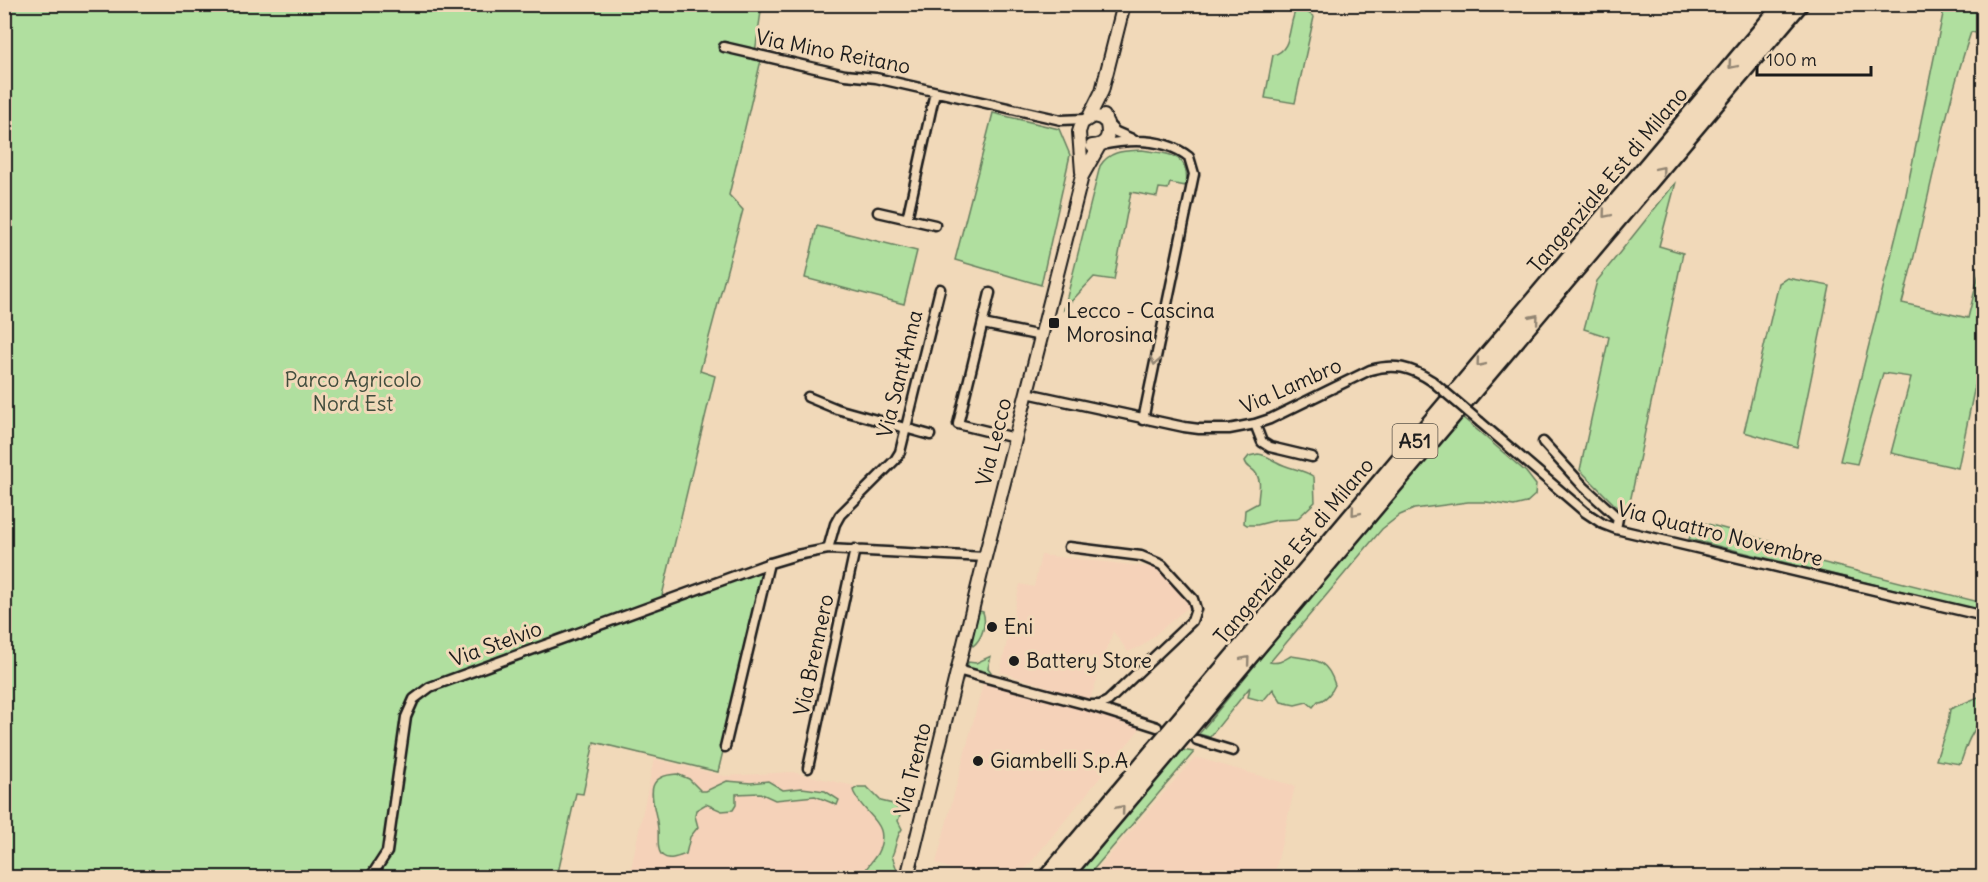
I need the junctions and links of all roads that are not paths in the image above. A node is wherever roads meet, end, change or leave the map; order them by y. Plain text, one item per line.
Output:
1 (1124, 4) edge
2 (1783, 4) edge
3 (1800, 4) edge
4 (724, 47) dead end
5 (1102, 91) junction
6 (935, 92) junction
7 (1087, 118) junction
8 (1061, 120) junction
9 (1107, 123) junction
10 (1080, 135) junction
11 (1138, 141) junction
12 (1100, 145) junction
13 (1082, 176) junction
14 (878, 212) dead end
15 (907, 219) junction
16 (934, 225) dead end
17 (940, 289) dead end
18 (990, 293) dead end
19 (983, 324) junction
20 (1041, 336) junction
21 (1027, 393) junction
22 (808, 397) dead end
23 (1143, 420) junction
24 (1480, 422) joint
25 (1255, 424) junction
26 (906, 429) junction
27 (930, 435) dead end
28 (1015, 438) junction
29 (1543, 442) dead end
30 (1312, 457) dead end
31 (1616, 529) junction
32 (1069, 547) dead end
33 (828, 549) junction
34 (855, 549) junction
35 (985, 557) junction
36 (769, 563) junction
37 (1983, 616) edge
38 (957, 670) junction
39 (1088, 705) junction
40 (1157, 727) dead end
41 (1197, 740) dead end
42 (725, 747) dead end
43 (1233, 751) dead end
44 (808, 768) dead end
45 (370, 878) edge
46 (907, 878) edge
47 (1046, 878) edge
48 (1065, 878) edge

1 - 5 street, Via Lecco
2 -> 47 highway, Tangenziale Est di Milano / A51
48 -> 3 highway, Tangenziale Est di Milano / A51
4 - 6 street, Via Mino Reitano
5 - 7 street, Via Lecco
5 - 9 street, Via Lecco
6 - 8 street, Via Mino Reitano
6 - 15 street, Via Mino Reitano
7 - 8 street, Via Mino Reitano
7 - 9 street
7 - 10 street, Via Lecco
8 - 10 street, Via Mino Reitano
9 - 11 street
9 - 12 street, Via Lecco
10 - 12 street
10 - 13 street, Via Lecco
11 - 12 street
11 -> 23 street
12 - 13 street, Via Lecco
13 - 20 street, Via Lecco
14 - 15 street
15 - 16 street
17 - 26 street, Via Sant'Anna
18 - 19 street, Via Lecco
19 - 20 street
19 - 28 street, Via Lecco
20 - 21 street, Via Lecco
21 - 23 street, Via Lambro
21 - 28 street, Via Lecco
22 - 26 street
23 - 25 street, Via Lambro
24 - 25 street, Via Lambro, bridge
24 - 31 street, Via Quattro Novembre
25 - 30 street
26 - 27 street
26 - 33 street, Via Sant'Anna
28 - 35 street, Via Lecco
29 - 31 street
31 - 37 street, Via Quattro Novembre
32 - 39 street
33 - 34 street, Via Stelvio
33 - 36 street, Via Stelvio
34 - 35 street, Via Stelvio
34 - 44 street, Via Brennero
35 - 38 street, Via Trento
36 - 42 street
36 - 45 street, Via Stelvio
38 - 39 street
38 - 46 street, Via Trento
39 - 40 street
41 - 43 street

